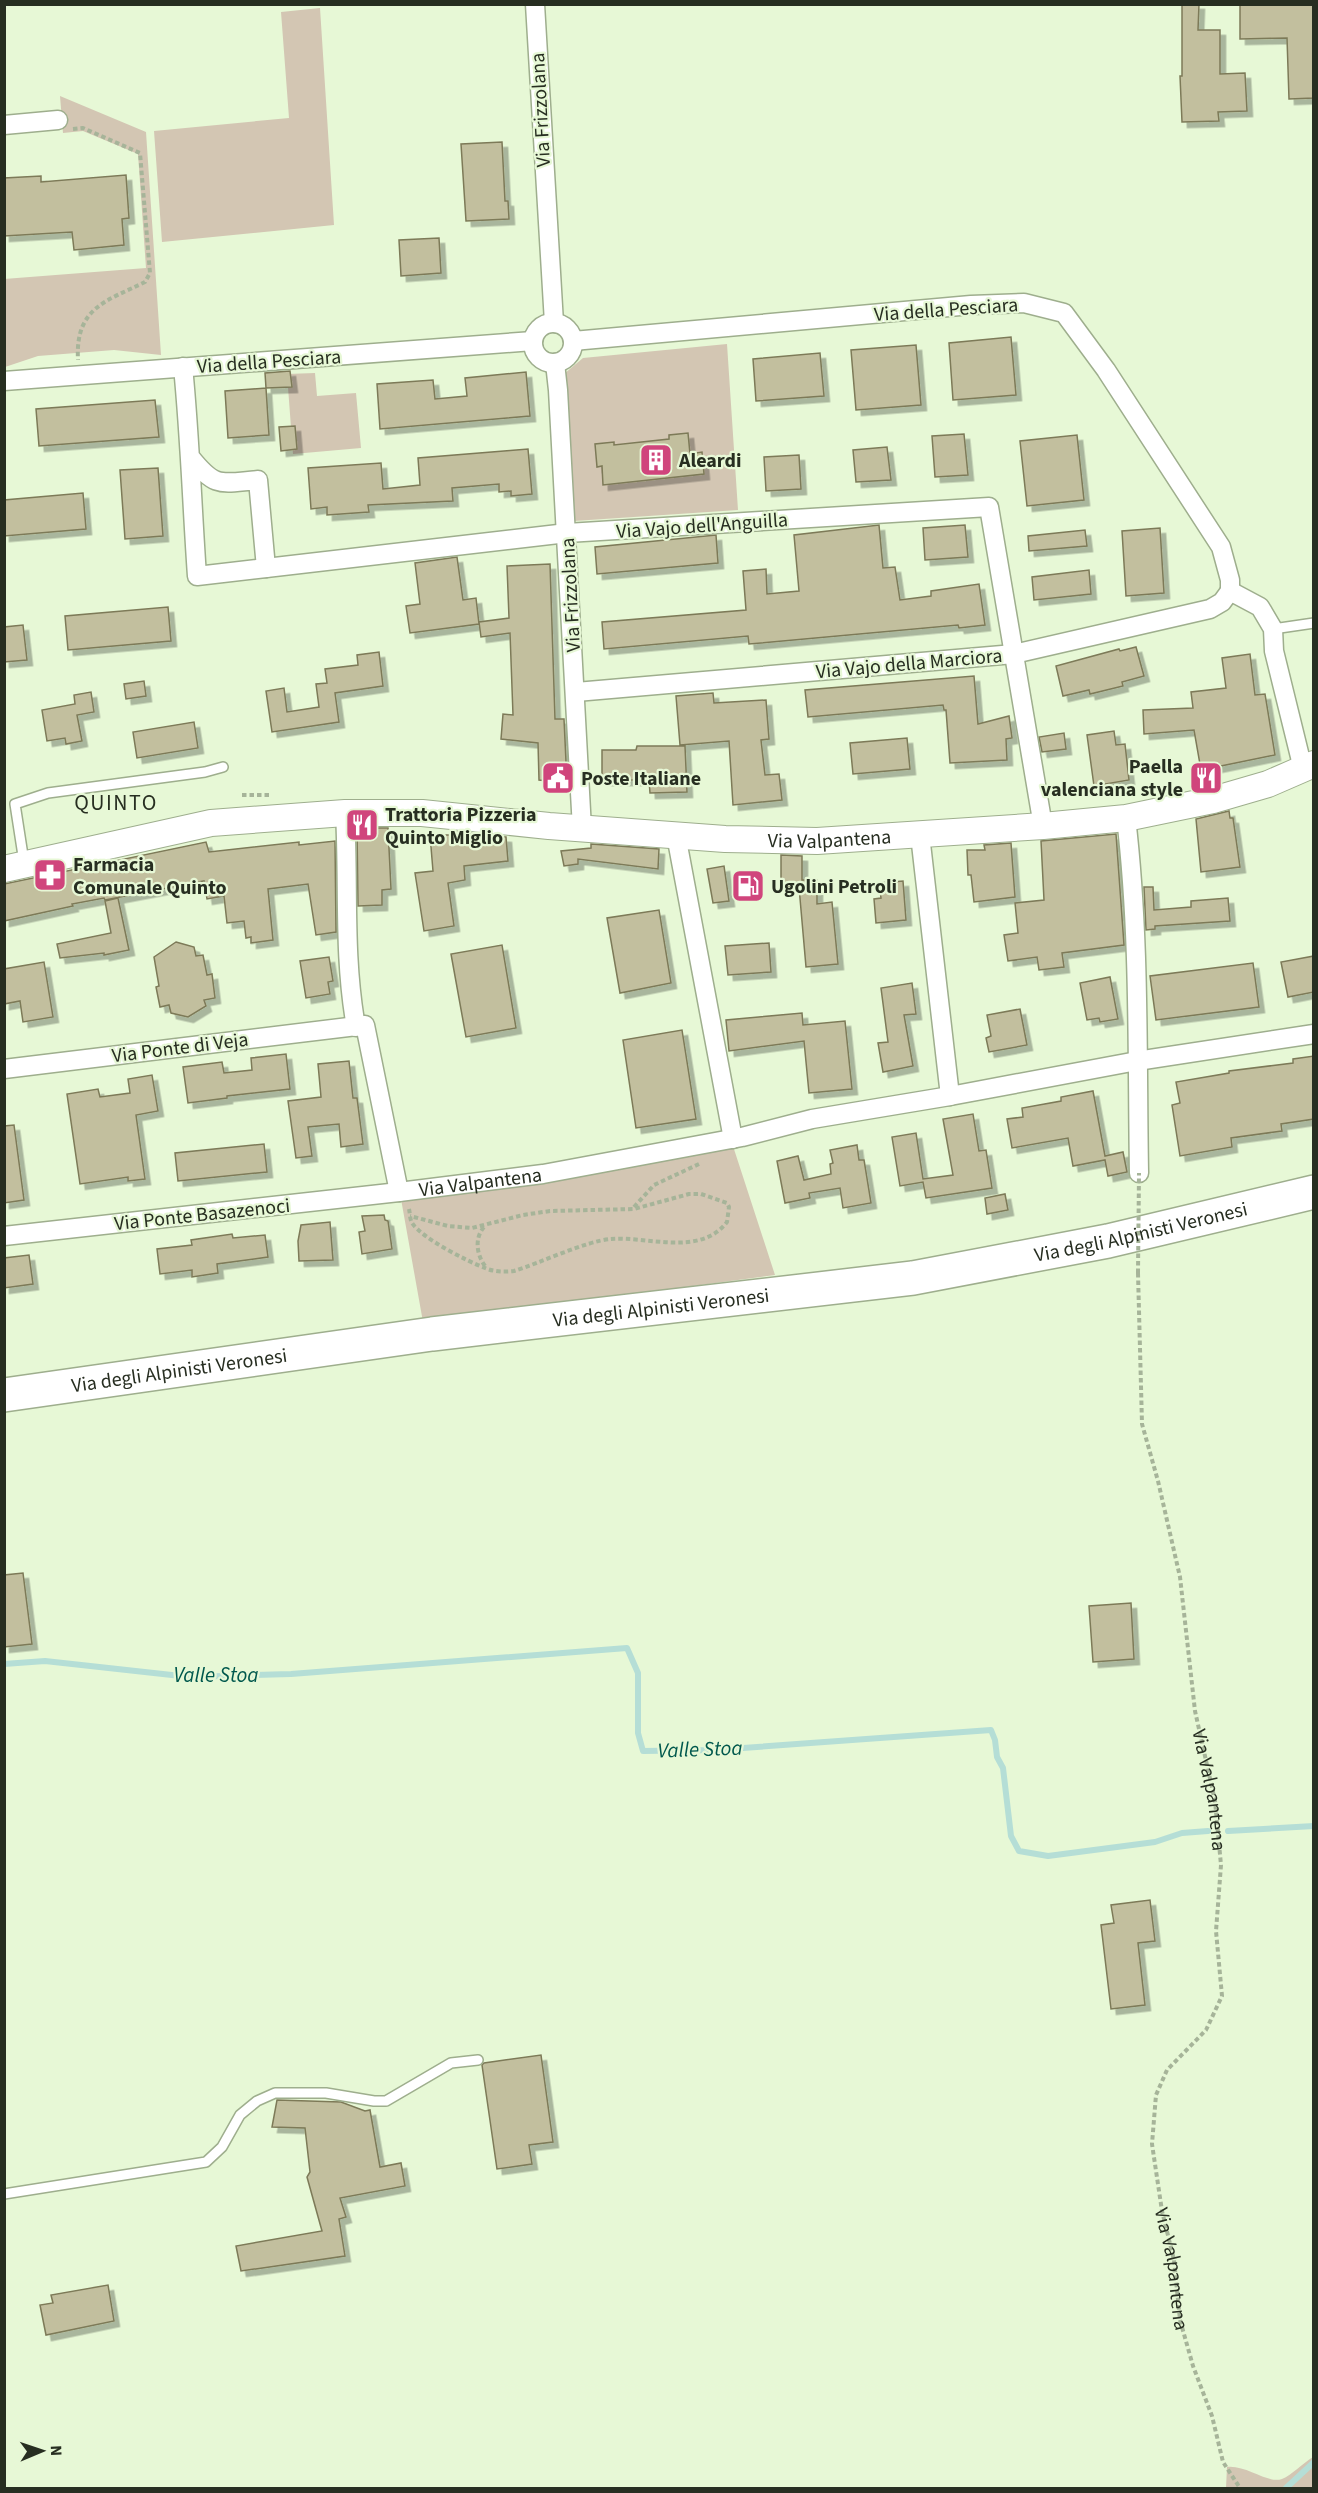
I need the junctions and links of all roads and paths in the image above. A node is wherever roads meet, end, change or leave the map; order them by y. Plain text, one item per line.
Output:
1 (534, 4) edge
2 (58, 120) joint
3 (4, 125) edge
4 (554, 322) junction
5 (533, 341) junction
6 (573, 341) junction
7 (555, 363) junction
8 (183, 367) junction
9 (79, 375) junction
10 (4, 381) edge
11 (191, 458) junction
12 (223, 483) junction
13 (192, 508) junction
14 (567, 533) junction
15 (266, 568) junction
16 (1230, 591) junction
17 (1314, 623) edge
18 (1273, 629) junction
19 (1014, 654) junction
20 (576, 692) junction
21 (223, 767) dead end
22 (1308, 767) edge
23 (345, 813) junction
24 (1125, 818) junction
25 (1043, 826) junction
26 (582, 829) junction
27 (676, 835) junction
28 (920, 835) junction
29 (14, 867) edge
30 (356, 1027) junction
31 (1314, 1034) edge
32 (1137, 1061) junction
33 (4, 1070) edge
34 (950, 1095) junction
35 (734, 1139) junction
36 (709, 1143) junction
37 (1138, 1173) joint
38 (402, 1191) junction
39 (1314, 1192) edge
40 (634, 1209) junction
41 (410, 1216) junction
42 (486, 1224) junction
43 (4, 1236) edge
44 (487, 1269) junction
45 (4, 1395) edge
46 (478, 2060) dead end
47 (4, 2194) edge
48 (1240, 2488) edge

1 - 4 street, Via Frizzolana
2 - 3 street
2 - 9 path
4 - 5 street
4 - 6 street
5 - 7 street
5 - 8 street, Via della Pesciara
6 - 7 street
6 - 16 street, Via della Pesciara
7 - 14 street, Via Frizzolana
8 - 9 street, Via della Pesciara
8 - 11 street, Via Vajo dell'Anguilla
9 - 10 street, Via della Pesciara
11 - 12 street
11 - 13 street, Via Vajo dell'Anguilla
12 - 13 street
12 - 15 street
13 - 15 street, Via Vajo dell'Anguilla
14 - 15 street, Via Vajo dell'Anguilla
14 - 19 street, Via Vajo dell'Anguilla
14 - 20 street, Via Frizzolana
16 - 18 street
16 - 19 street, Via Vajo della Marciora
17 - 18 lane
18 - 22 street, Via Valpantena
19 - 20 street, Via Vajo della Marciora
19 - 25 street
20 - 26 street, Via Frizzolana
21 - 29 lane, Via Valpantena
22 - 24 street, Via Valpantena
23 - 26 street, Via Valpantena
23 - 29 street, Via Valpantena
23 - 30 street, Via Valpantena
24 - 25 street, Via Valpantena
24 - 32 street
25 - 28 street, Via Valpantena
26 - 27 street, Via Valpantena
27 - 28 street, Via Valpantena
27 - 35 street
28 - 34 street, Via Valpantena
30 - 33 street, Via Ponte di Veja
30 - 38 street, Via Valpantena
31 - 32 street, Via Valpantena
32 - 34 street, Via Valpantena
32 - 37 street
34 - 35 street, Via Valpantena
35 - 36 street, Via Valpantena
36 - 38 street, Via Valpantena
36 - 40 path
37 - 48 path, Via Valpantena, bridge
38 - 41 path
38 - 43 street, Via Ponte Basazenoci
39 - 45 highway, Via degli Alpinisti Veronesi
40 - 42 path
40 - 44 path
41 - 42 path
41 - 44 path
42 - 44 path
46 - 47 lane

